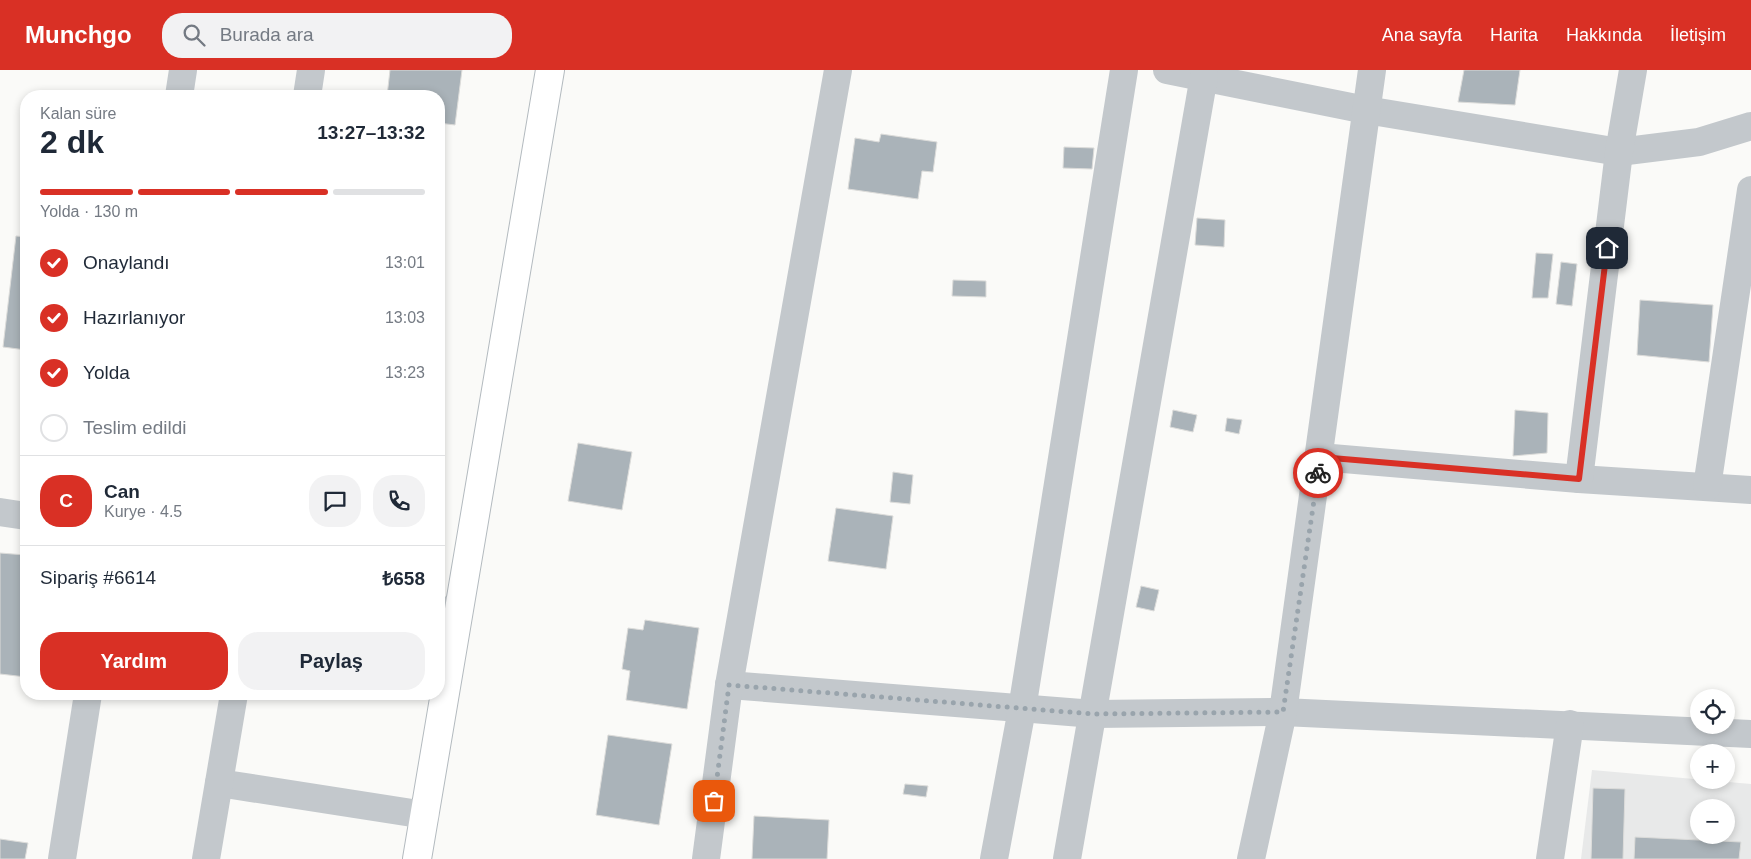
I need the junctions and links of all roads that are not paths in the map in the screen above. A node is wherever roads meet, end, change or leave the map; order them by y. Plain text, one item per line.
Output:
1 (183, 70) edge
2 (311, 70) edge
3 (550, 70) edge
4 (838, 70) edge
5 (1124, 70) edge
6 (1167, 70) edge
7 (1372, 70) edge
8 (1633, 70) edge
9 (1204, 76) junction
10 (181, 90) edge
11 (308, 90) edge
12 (1366, 110) junction
13 (1751, 126) edge
14 (1619, 152) junction
15 (1751, 190) edge
16 (1320, 457) junction
17 (1579, 479) junction
18 (1707, 487) junction
19 (1751, 490) edge
20 (0, 512) edge
21 (20, 515) edge
22 (448, 611) edge
23 (445, 636) edge
24 (729, 685) junction
25 (87, 700) edge
26 (233, 700) edge
27 (438, 700) edge
28 (1022, 709) junction
29 (1283, 712) junction
30 (1094, 714) junction
31 (1570, 724) junction
32 (1751, 734) edge
33 (219, 783) junction
34 (424, 815) junction
35 (62, 859) edge
36 (206, 859) edge
37 (417, 859) edge
38 (706, 859) edge
39 (994, 859) edge
40 (1067, 859) edge
41 (1251, 859) edge
42 (1550, 859) edge

1 - 10 street
2 - 11 street
3 - 22 street
4 - 24 street
5 - 28 street
6 - 9 street
7 - 12 street
8 - 14 street
9 - 12 street
9 - 30 street
12 - 14 street
12 - 16 street
13 - 14 street
14 - 17 street
15 - 18 street
16 - 17 street
16 - 29 street
17 - 18 street
18 - 19 street
20 - 21 street
22 - 23 street
24 - 28 street
24 - 38 street
25 - 35 street
26 - 33 street
27 - 34 street
28 - 30 street
28 - 39 street
29 - 30 street
29 - 31 street
29 - 41 street
30 - 40 street
31 - 32 street
31 - 42 street
33 - 34 street
33 - 36 street
34 - 37 street

